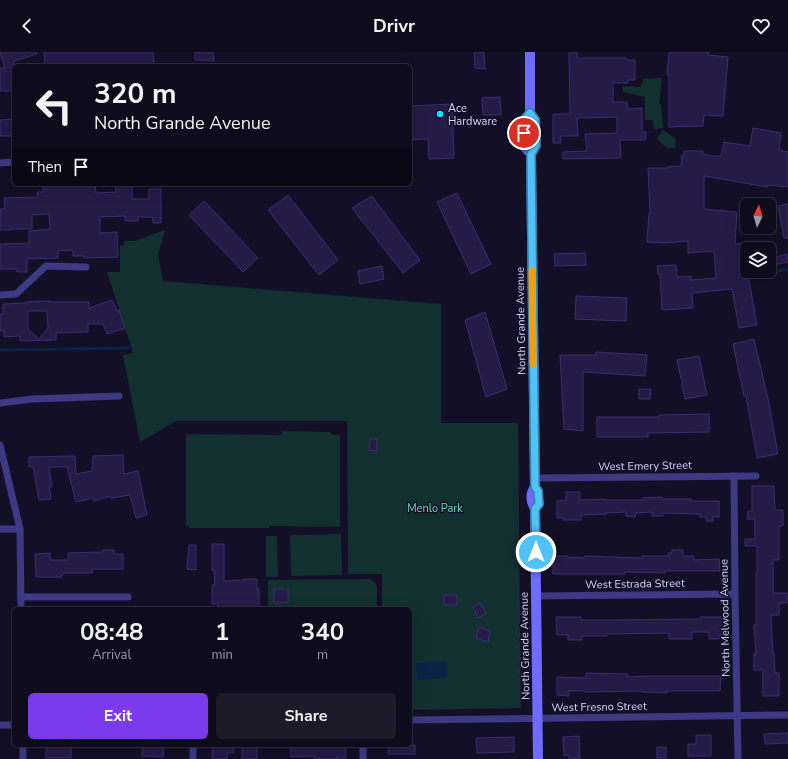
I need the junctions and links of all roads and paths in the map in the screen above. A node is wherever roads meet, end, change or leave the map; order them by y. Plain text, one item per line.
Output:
1 (530, 52) edge
2 (12, 162) edge
3 (0, 163) edge
4 (86, 267) dead end
5 (0, 295) edge
6 (119, 396) dead end
7 (0, 403) edge
8 (0, 445) edge
9 (734, 476) junction
10 (756, 476) dead end
11 (535, 483) junction
12 (20, 529) junction
13 (0, 530) edge
14 (735, 594) junction
15 (536, 596) junction
16 (128, 597) dead end
17 (21, 598) junction
18 (21, 607) edge
19 (788, 715) edge
20 (738, 716) junction
21 (538, 718) junction
22 (412, 720) edge
23 (0, 725) edge
24 (12, 725) edge
25 (23, 747) edge
26 (193, 747) edge
27 (363, 747) edge
28 (23, 759) edge
29 (193, 759) edge
30 (363, 759) edge
31 (538, 759) edge
32 (738, 759) edge

1 - 11 main road, North Grande Avenue
2 - 3 street
4 - 5 street
6 - 7 street
8 - 12 street
9 - 10 street, West Emery Street
9 - 11 street, West Emery Street
9 - 14 street, North Melwood Avenue
11 - 15 main road, North Grande Avenue
12 - 13 street
12 - 17 street
14 - 15 street, West Estrada Street
14 - 20 street, North Melwood Avenue
15 - 21 main road, North Grande Avenue
16 - 17 street
17 - 18 street
19 - 20 street, West Fresno Street
20 - 21 street, West Fresno Street
20 - 32 street, North Melwood Avenue
21 - 22 street, West Fresno Street
21 - 31 main road, North Grande Avenue
23 - 24 street
25 - 28 street
26 - 29 street
27 - 30 street

